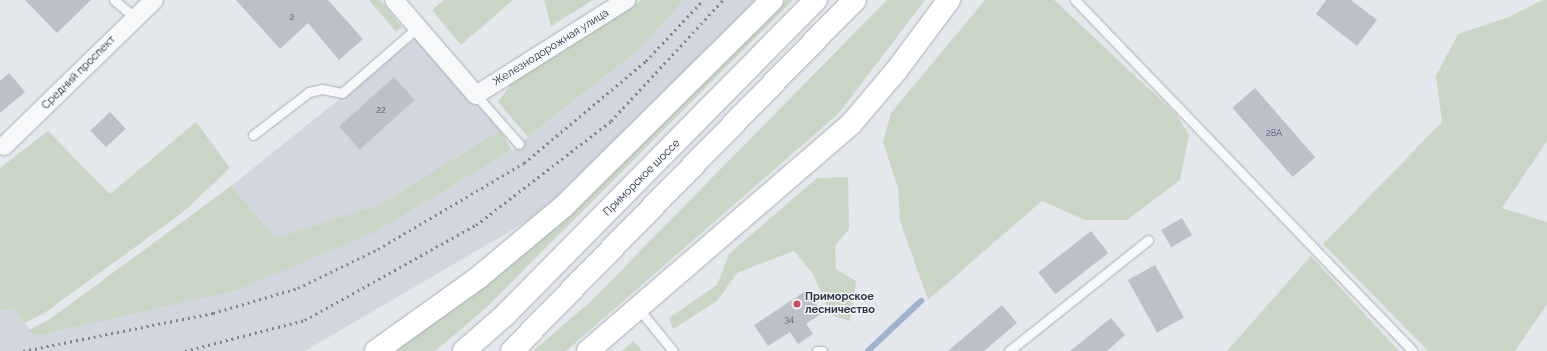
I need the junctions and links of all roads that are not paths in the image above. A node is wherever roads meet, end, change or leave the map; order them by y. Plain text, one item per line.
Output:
1 (114, 0) edge
2 (154, 0) edge
3 (394, 0) edge
4 (626, 0) edge
5 (772, 0) edge
6 (816, 0) edge
7 (855, 0) edge
8 (949, 0) edge
9 (1075, 0) edge
10 (134, 17) junction
11 (418, 27) junction
12 (476, 95) junction
13 (253, 135) dead end
14 (519, 144) dead end
15 (4, 146) dead end
16 (1148, 240) dead end
17 (638, 308) junction
18 (376, 351) edge
19 (464, 351) edge
20 (512, 351) edge
21 (588, 351) edge
22 (673, 351) edge
23 (817, 351) edge
24 (822, 351) edge
25 (1009, 351) edge
26 (1413, 351) edge

1 - 10 lane
2 - 10 street, Средний проспект
3 - 11 street
4 - 12 street, Железнодорожная улица
5 - 18 street
6 - 19 street, Приморское шоссе
7 - 20 street
8 - 17 street
9 - 26 lane
10 - 15 street, Средний проспект
11 - 12 street
11 - 13 lane
12 - 14 lane
16 - 25 lane
17 - 21 street
17 - 22 lane
23 - 24 lane

